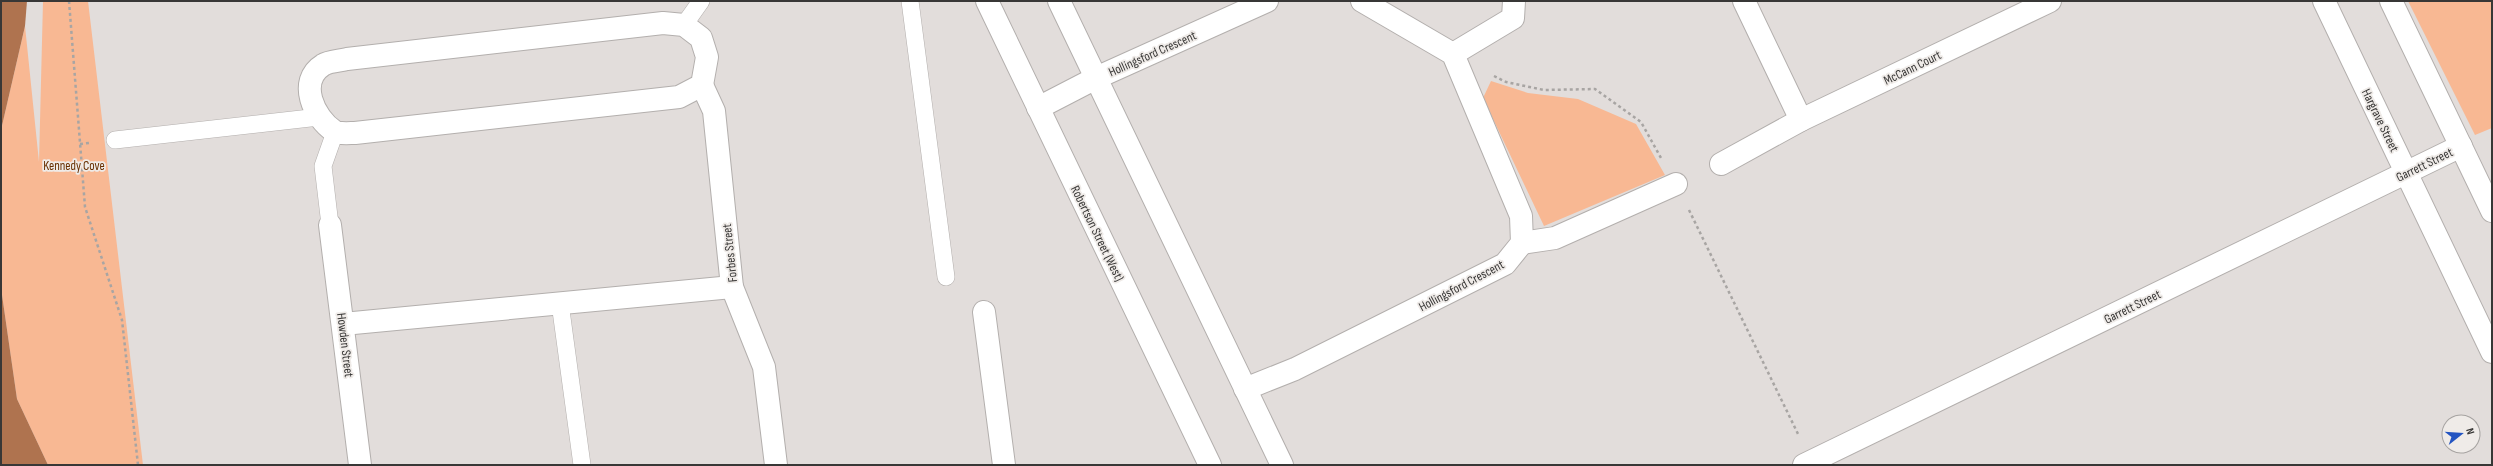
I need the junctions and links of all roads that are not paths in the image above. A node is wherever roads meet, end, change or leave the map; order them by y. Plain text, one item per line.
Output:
1 (701, 1) edge
2 (910, 1) edge
3 (987, 1) edge
4 (1060, 1) edge
5 (1267, 1) edge
6 (1362, 1) edge
7 (1514, 1) edge
8 (1744, 1) edge
9 (2050, 1) edge
10 (2324, 1) edge
11 (2391, 1) edge
12 (2020, 7) edge
13 (684, 25) junction
14 (1453, 54) junction
15 (1096, 78) junction
16 (702, 86) junction
17 (1038, 108) junction
18 (319, 118) junction
19 (1801, 120) junction
20 (335, 132) junction
21 (115, 140) dead end
22 (2461, 146) junction
23 (1721, 164) dead end
24 (2406, 173) junction
25 (1676, 184) dead end
26 (2492, 211) edge
27 (330, 225) joint
28 (1522, 243) junction
29 (946, 277) dead end
30 (732, 287) junction
31 (560, 304) junction
32 (984, 312) dead end
33 (2486, 322) edge
34 (343, 324) junction
35 (2492, 352) edge
36 (1245, 389) junction
37 (360, 465) edge
38 (582, 465) edge
39 (776, 465) edge
40 (1004, 465) edge
41 (1210, 465) edge
42 (1282, 465) edge
43 (1804, 465) edge

1 - 13 lane
2 - 29 lane
3 - 17 street, Robertson Street (West)
4 - 15 street
5 - 15 street, Hollingsford Crescent
6 - 14 street
7 - 14 street
8 - 19 street
9 - 12 street, McCann Court
10 - 24 street, Hargrave Street
11 - 22 street
12 - 19 street, McCann Court
13 - 16 street
13 - 18 street
14 - 28 street
15 - 17 street, Hollingsford Crescent
15 - 36 street
16 - 20 street
16 - 30 street, Forbes Street
17 - 41 street, Robertson Street (West)
18 - 20 street
18 - 21 lane
19 - 23 street, McCann Court
20 - 27 lane
22 - 24 street, Garrett Street
22 - 26 street
24 - 33 street, Hargrave Street
24 - 43 street, Garrett Street
25 - 28 street
27 - 34 street, Howden Street
28 - 36 street, Hollingsford Crescent
30 - 31 street
30 - 39 street, Forbes Street
31 - 34 street
31 - 38 lane
32 - 40 street
33 - 35 street, Hargrave Street
34 - 37 street, Howden Street
36 - 42 street

